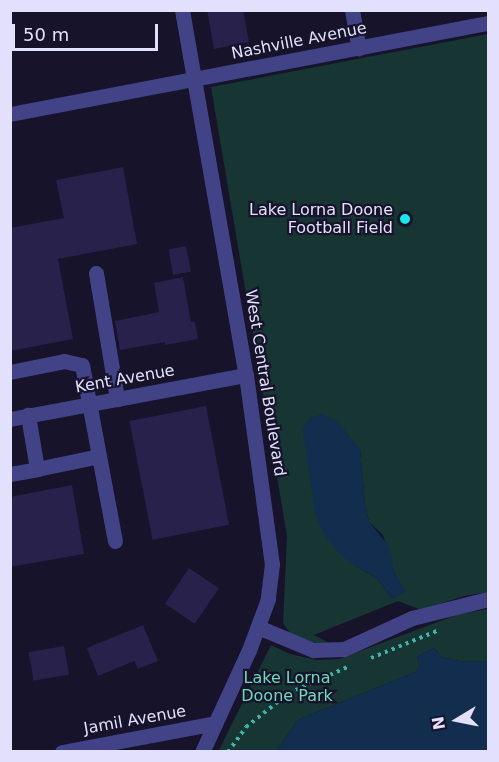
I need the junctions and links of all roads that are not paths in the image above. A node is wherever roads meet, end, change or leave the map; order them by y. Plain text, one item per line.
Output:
1 (182, 10) edge
2 (352, 10) edge
3 (483, 19) edge
4 (359, 48) junction
5 (194, 80) junction
6 (10, 114) edge
7 (96, 273) dead end
8 (10, 372) edge
9 (246, 375) junction
10 (117, 399) junction
11 (89, 404) junction
12 (28, 415) junction
13 (10, 419) edge
14 (99, 456) junction
15 (37, 469) junction
16 (10, 474) edge
17 (115, 541) dead end
18 (489, 599) edge
19 (258, 627) junction
20 (214, 723) junction
21 (62, 752) edge
22 (202, 752) edge

1 - 5 street, West Central Boulevard
2 - 4 street
3 - 4 street, Nashville Avenue
4 - 5 street, Nashville Avenue
5 - 6 street, Nashville Avenue
5 - 9 street, West Central Boulevard
7 - 10 street
8 - 11 street
9 - 10 street, Kent Avenue
9 - 19 street, West Central Boulevard
10 - 11 street, Kent Avenue
11 - 12 street, Kent Avenue
11 - 14 street
12 - 13 street, Kent Avenue
12 - 15 street
14 - 15 street
14 - 17 street
15 - 16 street
18 - 19 street
19 - 20 street, West Central Boulevard
20 - 21 street, Jamil Avenue
20 - 22 street, West Central Boulevard

